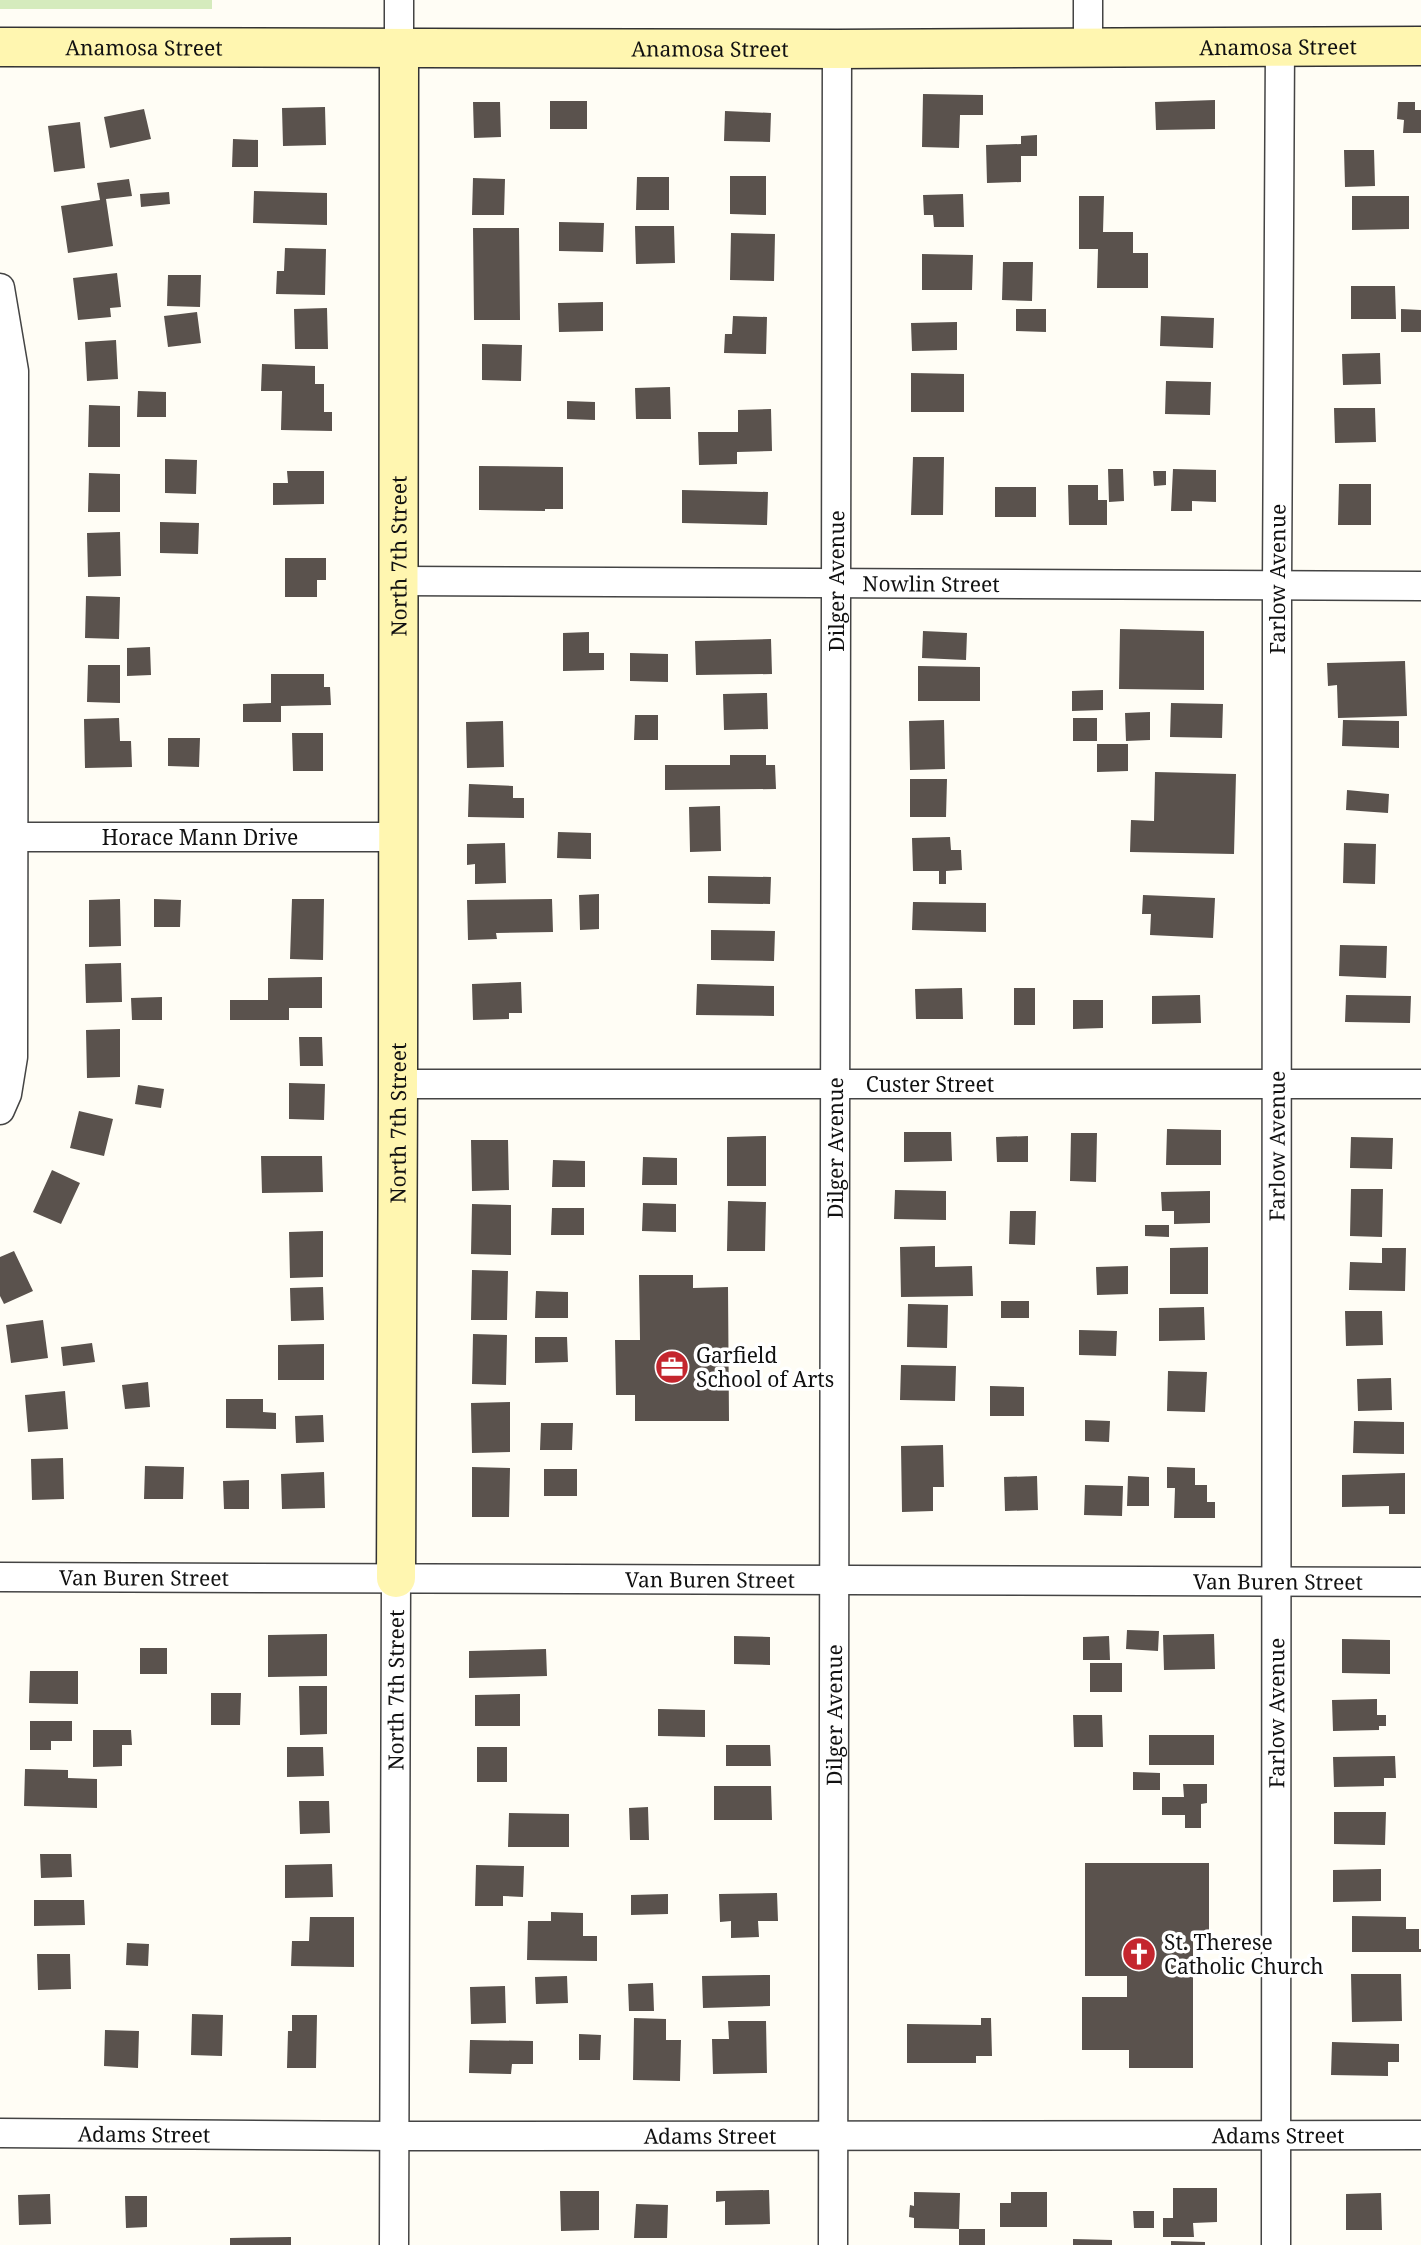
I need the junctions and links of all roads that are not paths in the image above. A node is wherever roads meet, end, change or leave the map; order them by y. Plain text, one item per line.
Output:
1 (398, 0) edge
2 (1088, 0) edge
3 (1280, 46) junction
4 (1421, 46) edge
5 (0, 47) edge
6 (399, 48) junction
7 (1088, 48) junction
8 (837, 49) junction
9 (0, 288) edge
10 (399, 581) junction
11 (836, 584) junction
12 (1276, 586) junction
13 (1421, 586) edge
14 (7, 837) edge
15 (398, 837) junction
16 (398, 1084) junction
17 (836, 1084) junction
18 (1278, 1084) junction
19 (1421, 1084) edge
20 (0, 1110) edge
21 (0, 1577) edge
22 (396, 1578) junction
23 (836, 1580) junction
24 (1275, 1581) junction
25 (1421, 1581) edge
26 (0, 2133) edge
27 (833, 2135) junction
28 (1277, 2135) junction
29 (1421, 2135) edge
30 (395, 2136) junction
31 (394, 2245) edge
32 (833, 2245) edge
33 (1276, 2245) edge

1 - 6 street, North 7th Street
2 - 7 street
3 - 4 street, Anamosa Street
3 - 7 street, Anamosa Street
3 - 12 street, Farlow Avenue
5 - 6 street, Anamosa Street
6 - 8 street, Anamosa Street
6 - 10 street, North 7th Street
7 - 8 street, Anamosa Street
8 - 11 street, Dilger Avenue
9 - 14 street
10 - 11 street, Nowlin Street
10 - 15 street, North 7th Street
11 - 12 street, Nowlin Street
11 - 17 street, Dilger Avenue
12 - 13 street, Nowlin Street
12 - 18 street, Farlow Avenue
14 - 15 street, Horace Mann Drive
14 - 20 street
15 - 16 street, North 7th Street
16 - 17 street, Custer Street
16 - 22 street, North 7th Street
17 - 18 street, Custer Street
17 - 23 street, Dilger Avenue
18 - 19 street, Custer Street
18 - 24 street, Farlow Avenue
21 - 22 street, Van Buren Street
22 - 23 street, Van Buren Street
22 - 30 street, North 7th Street
23 - 24 street, Van Buren Street
23 - 27 street, Dilger Avenue
24 - 25 street, Van Buren Street
24 - 28 street, Farlow Avenue
26 - 30 street, Adams Street
27 - 28 street, Adams Street
27 - 30 street, Adams Street
27 - 32 street, Dilger Avenue
28 - 29 street, Adams Street
28 - 33 street, Farlow Avenue
30 - 31 street, North 7th Street

